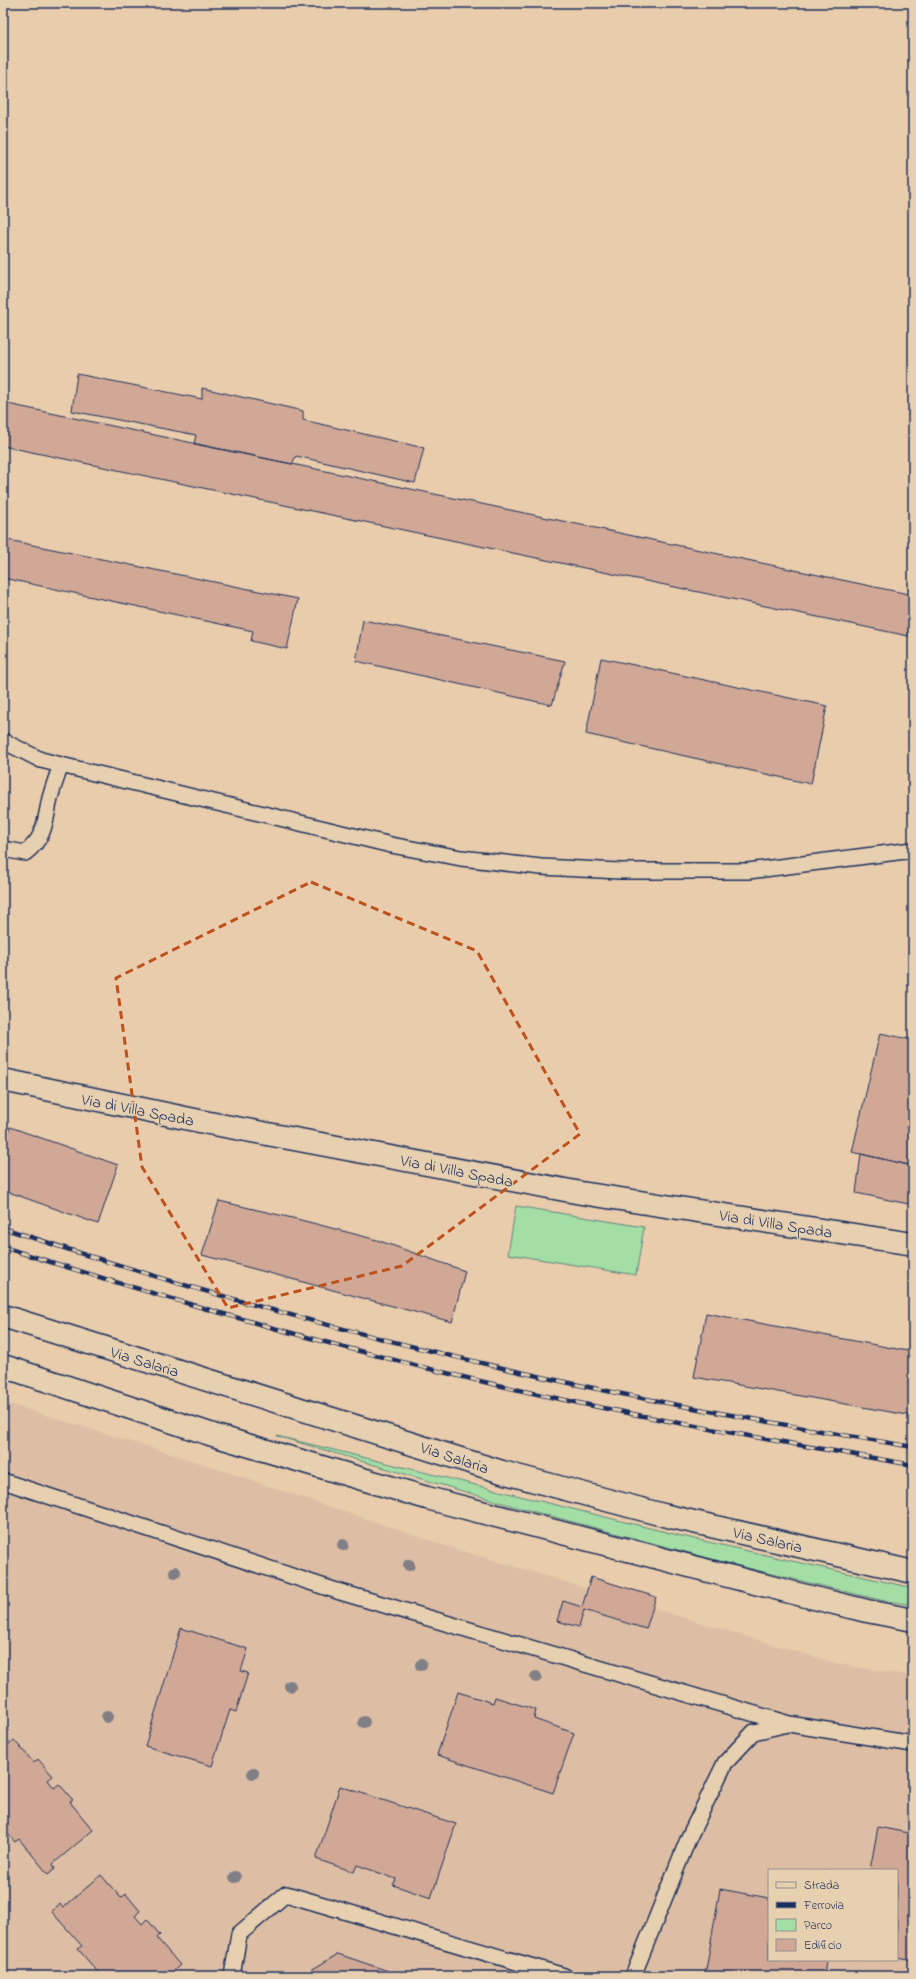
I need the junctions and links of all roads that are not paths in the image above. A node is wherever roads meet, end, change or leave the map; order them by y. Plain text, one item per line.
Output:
1 (3, 742) edge
2 (61, 765) junction
3 (3, 849) edge
4 (913, 850) edge
5 (3, 1080) edge
6 (913, 1244) edge
7 (3, 1316) edge
8 (3, 1366) edge
9 (3, 1481) edge
10 (913, 1572) edge
11 (913, 1620) edge
12 (789, 1724) junction
13 (913, 1744) edge
14 (232, 1976) edge
15 (564, 1976) edge
16 (633, 1976) edge

1 - 2 lane
2 - 3 lane
2 - 4 lane
5 - 6 main road, Via di Villa Spada
7 - 10 main road, Via Salaria
8 - 11 main road
9 - 12 lane
12 - 13 lane
12 - 16 lane
14 - 15 lane

